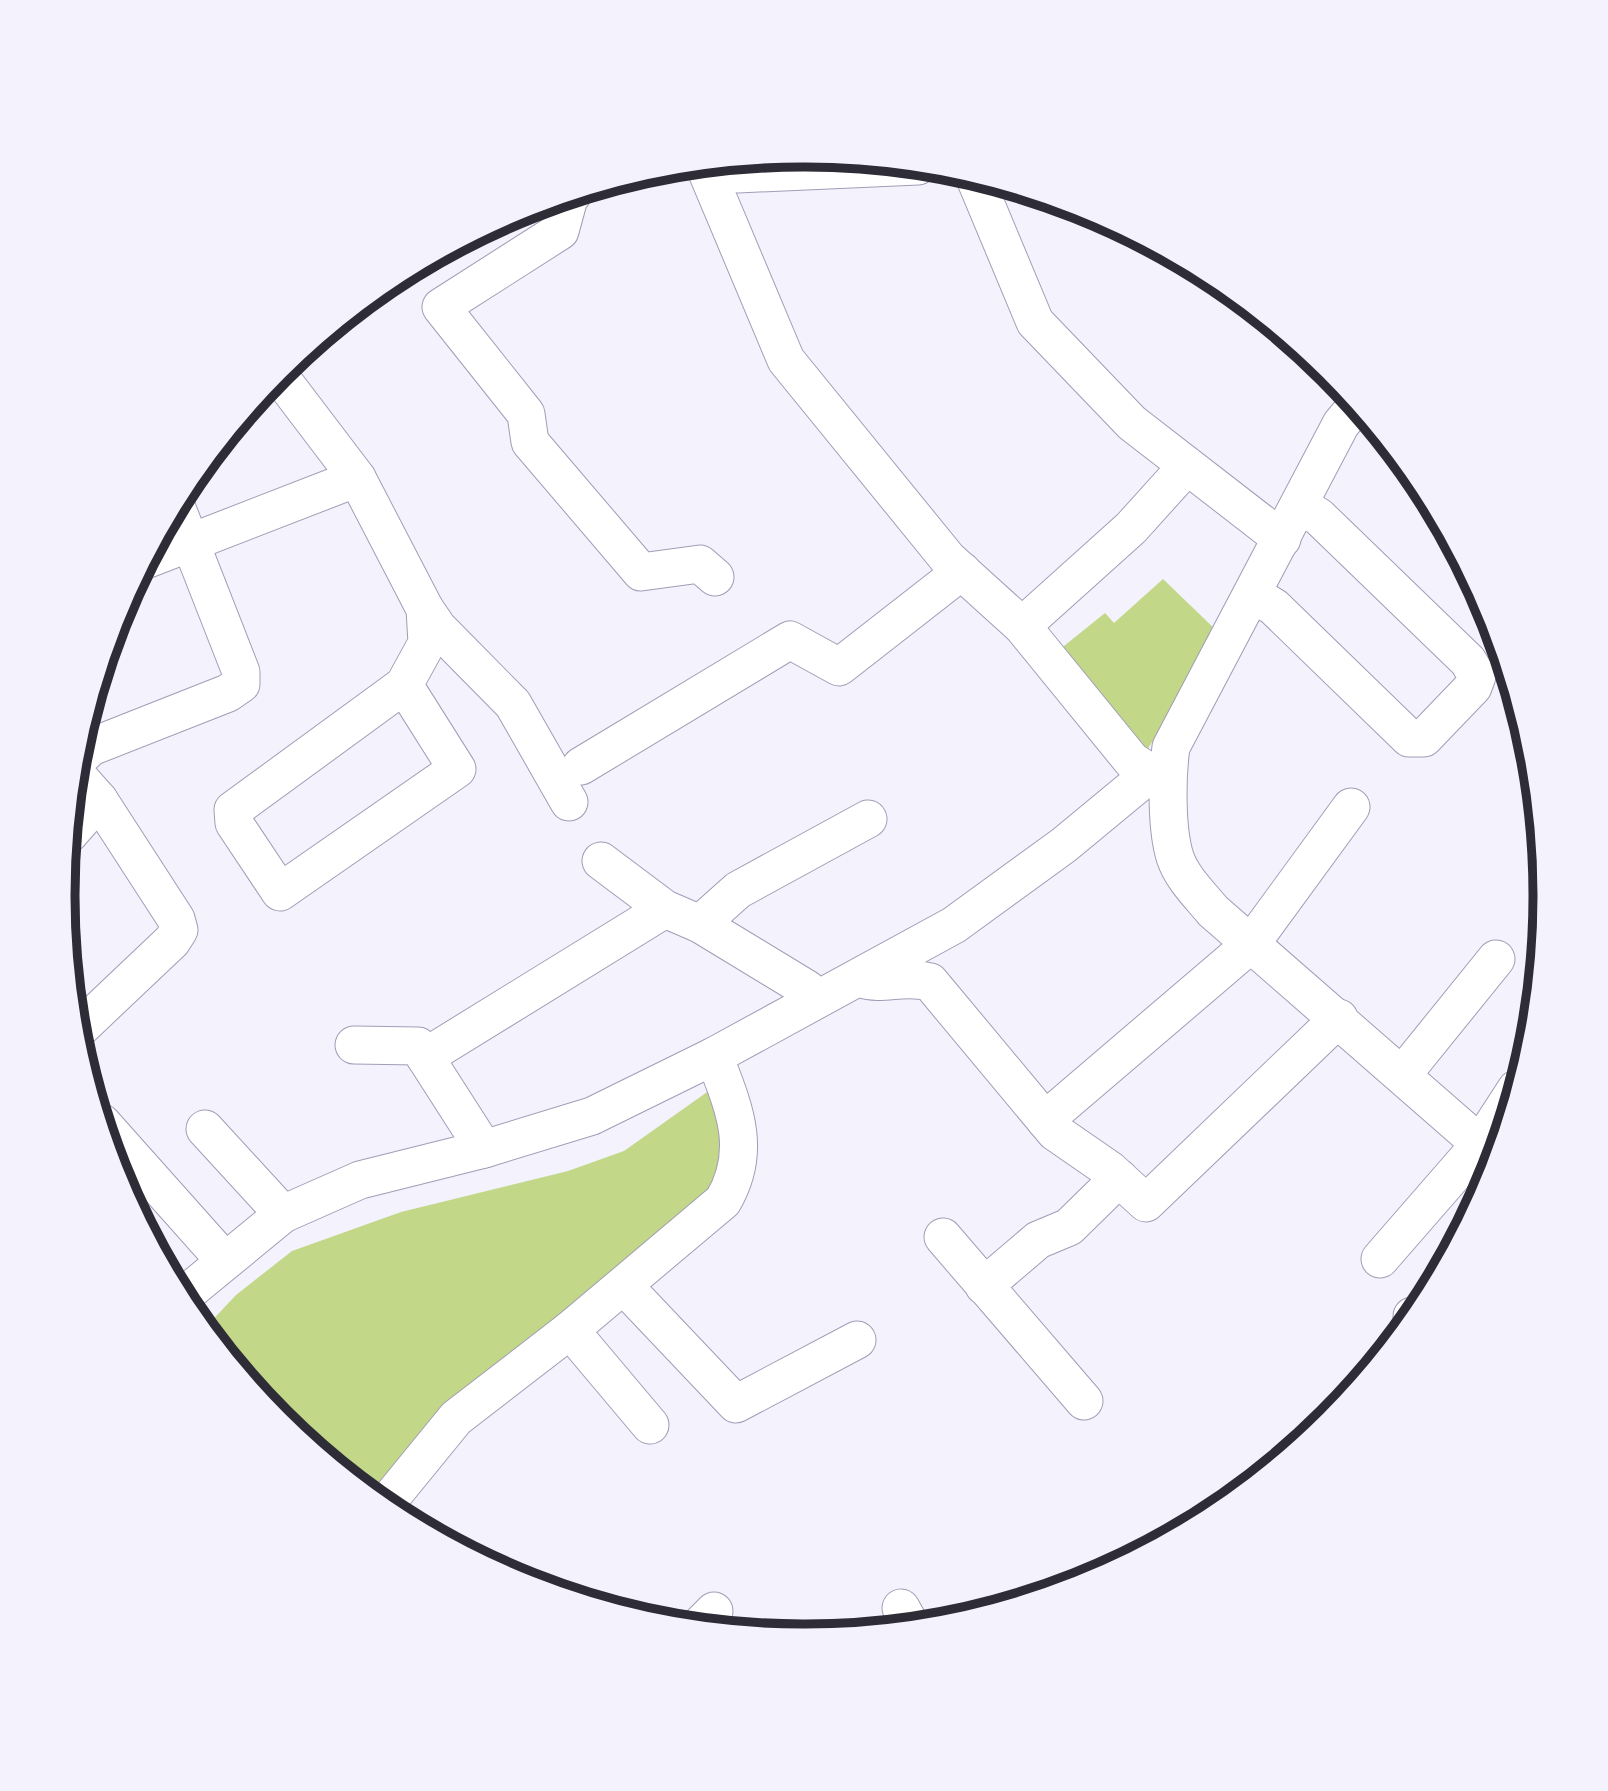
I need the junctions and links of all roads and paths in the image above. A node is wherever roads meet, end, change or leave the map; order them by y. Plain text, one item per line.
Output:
1 (858, 169) edge
2 (727, 171) edge
3 (707, 173) edge
4 (979, 189) edge
5 (567, 206) edge
6 (286, 383) edge
7 (1350, 413) edge
8 (1187, 466) junction
9 (357, 478) junction
10 (1300, 505) junction
11 (181, 518) edge
12 (1282, 539) junction
13 (190, 542) junction
14 (160, 554) edge
15 (962, 572) junction
16 (715, 577) dead end
17 (1254, 595) junction
18 (425, 608) junction
19 (1022, 626) junction
20 (404, 685) junction
21 (90, 748) edge
22 (581, 766) dead end
23 (1159, 771) junction
24 (87, 786) edge
25 (569, 802) dead end
26 (81, 803) edge
27 (1351, 807) dead end
28 (868, 819) dead end
29 (601, 861) dead end
30 (665, 909) junction
31 (700, 925) junction
32 (1251, 944) junction
33 (1496, 959) dead end
34 (854, 977) junction
35 (814, 999) junction
36 (1339, 1018) junction
37 (86, 1022) edge
38 (354, 1045) dead end
39 (714, 1056) junction
40 (425, 1057) junction
41 (1403, 1074) junction
42 (1045, 1120) junction
43 (205, 1129) dead end
44 (118, 1141) edge
45 (484, 1149) junction
46 (1487, 1149) edge
47 (1485, 1153) edge
48 (1119, 1178) junction
49 (283, 1214) junction
50 (943, 1237) dead end
51 (1380, 1259) dead end
52 (225, 1261) junction
53 (624, 1286) junction
54 (984, 1286) junction
55 (191, 1289) edge
56 (570, 1330) junction
57 (857, 1340) dead end
58 (1084, 1401) dead end
59 (650, 1425) dead end
60 (392, 1496) edge

1 - 2 street
3 - 15 street
4 - 8 street
5 - 16 street
6 - 9 street
7 - 10 street
8 - 12 street
8 - 19 street
9 - 13 street
9 - 18 street
10 - 12 street
10 - 17 street
11 - 13 street
12 - 17 street
13 - 14 street
13 - 21 street
15 - 19 street
15 - 22 street
17 - 23 street
18 - 20 street
18 - 25 street
19 - 23 street
20 - 20 street
23 - 32 street
23 - 34 street
24 - 26 street
24 - 37 street
27 - 32 street
28 - 31 street
29 - 30 street
30 - 31 street
30 - 40 street
31 - 35 street
32 - 36 street
32 - 42 street
33 - 41 street
34 - 35 street
34 - 42 street
35 - 39 street
36 - 41 street
36 - 48 street
38 - 40 street
39 - 45 street
39 - 53 street
40 - 45 street
41 - 46 street
42 - 48 street
43 - 49 street
44 - 52 street
45 - 49 street
47 - 51 street
48 - 54 street
49 - 52 street
50 - 54 street
52 - 55 street
53 - 56 street
53 - 57 street
54 - 58 street
56 - 59 street
56 - 60 street

